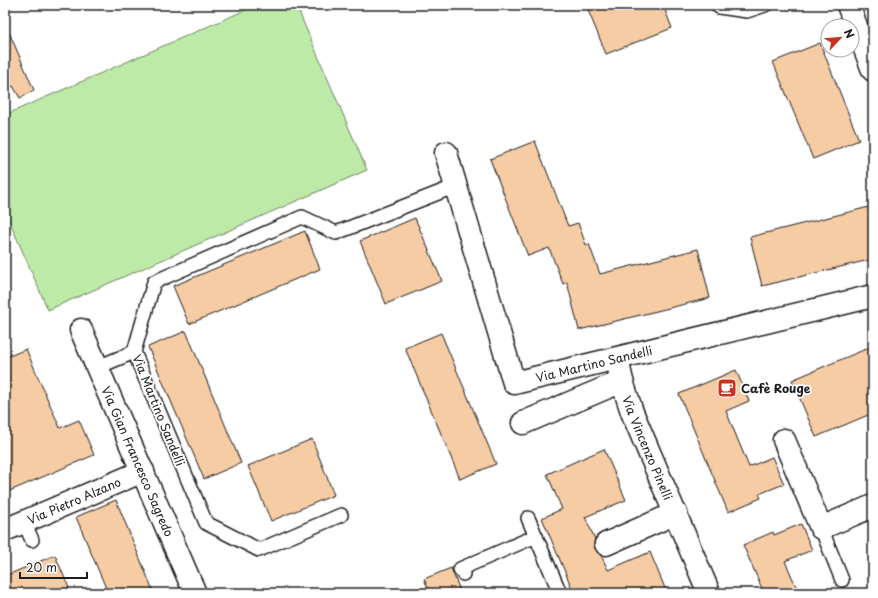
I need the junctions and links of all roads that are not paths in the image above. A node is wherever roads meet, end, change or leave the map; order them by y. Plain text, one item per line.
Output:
1 (718, 5) edge
2 (764, 5) edge
3 (848, 5) edge
4 (873, 70) edge
5 (446, 154) dead end
6 (456, 186) junction
7 (873, 296) edge
8 (81, 330) dead end
9 (134, 352) junction
10 (617, 359) junction
11 (98, 367) junction
12 (622, 381) junction
13 (523, 422) dead end
14 (784, 440) dead end
15 (143, 471) junction
16 (873, 506) edge
17 (676, 514) junction
18 (341, 516) dead end
19 (528, 518) dead end
20 (821, 528) junction
21 (20, 530) edge
22 (536, 536) junction
23 (606, 544) dead end
24 (463, 574) dead end
25 (842, 580) dead end
26 (195, 593) edge
27 (560, 593) edge
28 (709, 593) edge

1 - 2 lane
3 - 4 street
5 - 6 street, Via Martino Sandelli
6 - 9 lane, Via Martino Sandelli
6 - 10 street, Via Martino Sandelli
7 - 10 street, Via Martino Sandelli
8 - 11 street, Via Gian Francesco Sagredo
9 - 11 lane
9 - 18 lane, Via Martino Sandelli
10 - 12 street, Via Vincenzo Pinelli
11 - 15 street, Via Gian Francesco Sagredo
12 - 13 street, Via Vincenzo Pinelli
12 - 17 street, Via Vincenzo Pinelli
14 - 20 street
15 - 21 street, Via Pietro Alzano
15 - 26 street, Via Gian Francesco Sagredo
16 - 20 street
17 - 23 street, Via Vincenzo Pinelli
17 - 28 street, Via Vincenzo Pinelli
19 - 22 lane
20 - 25 lane
22 - 24 lane
22 - 27 lane

